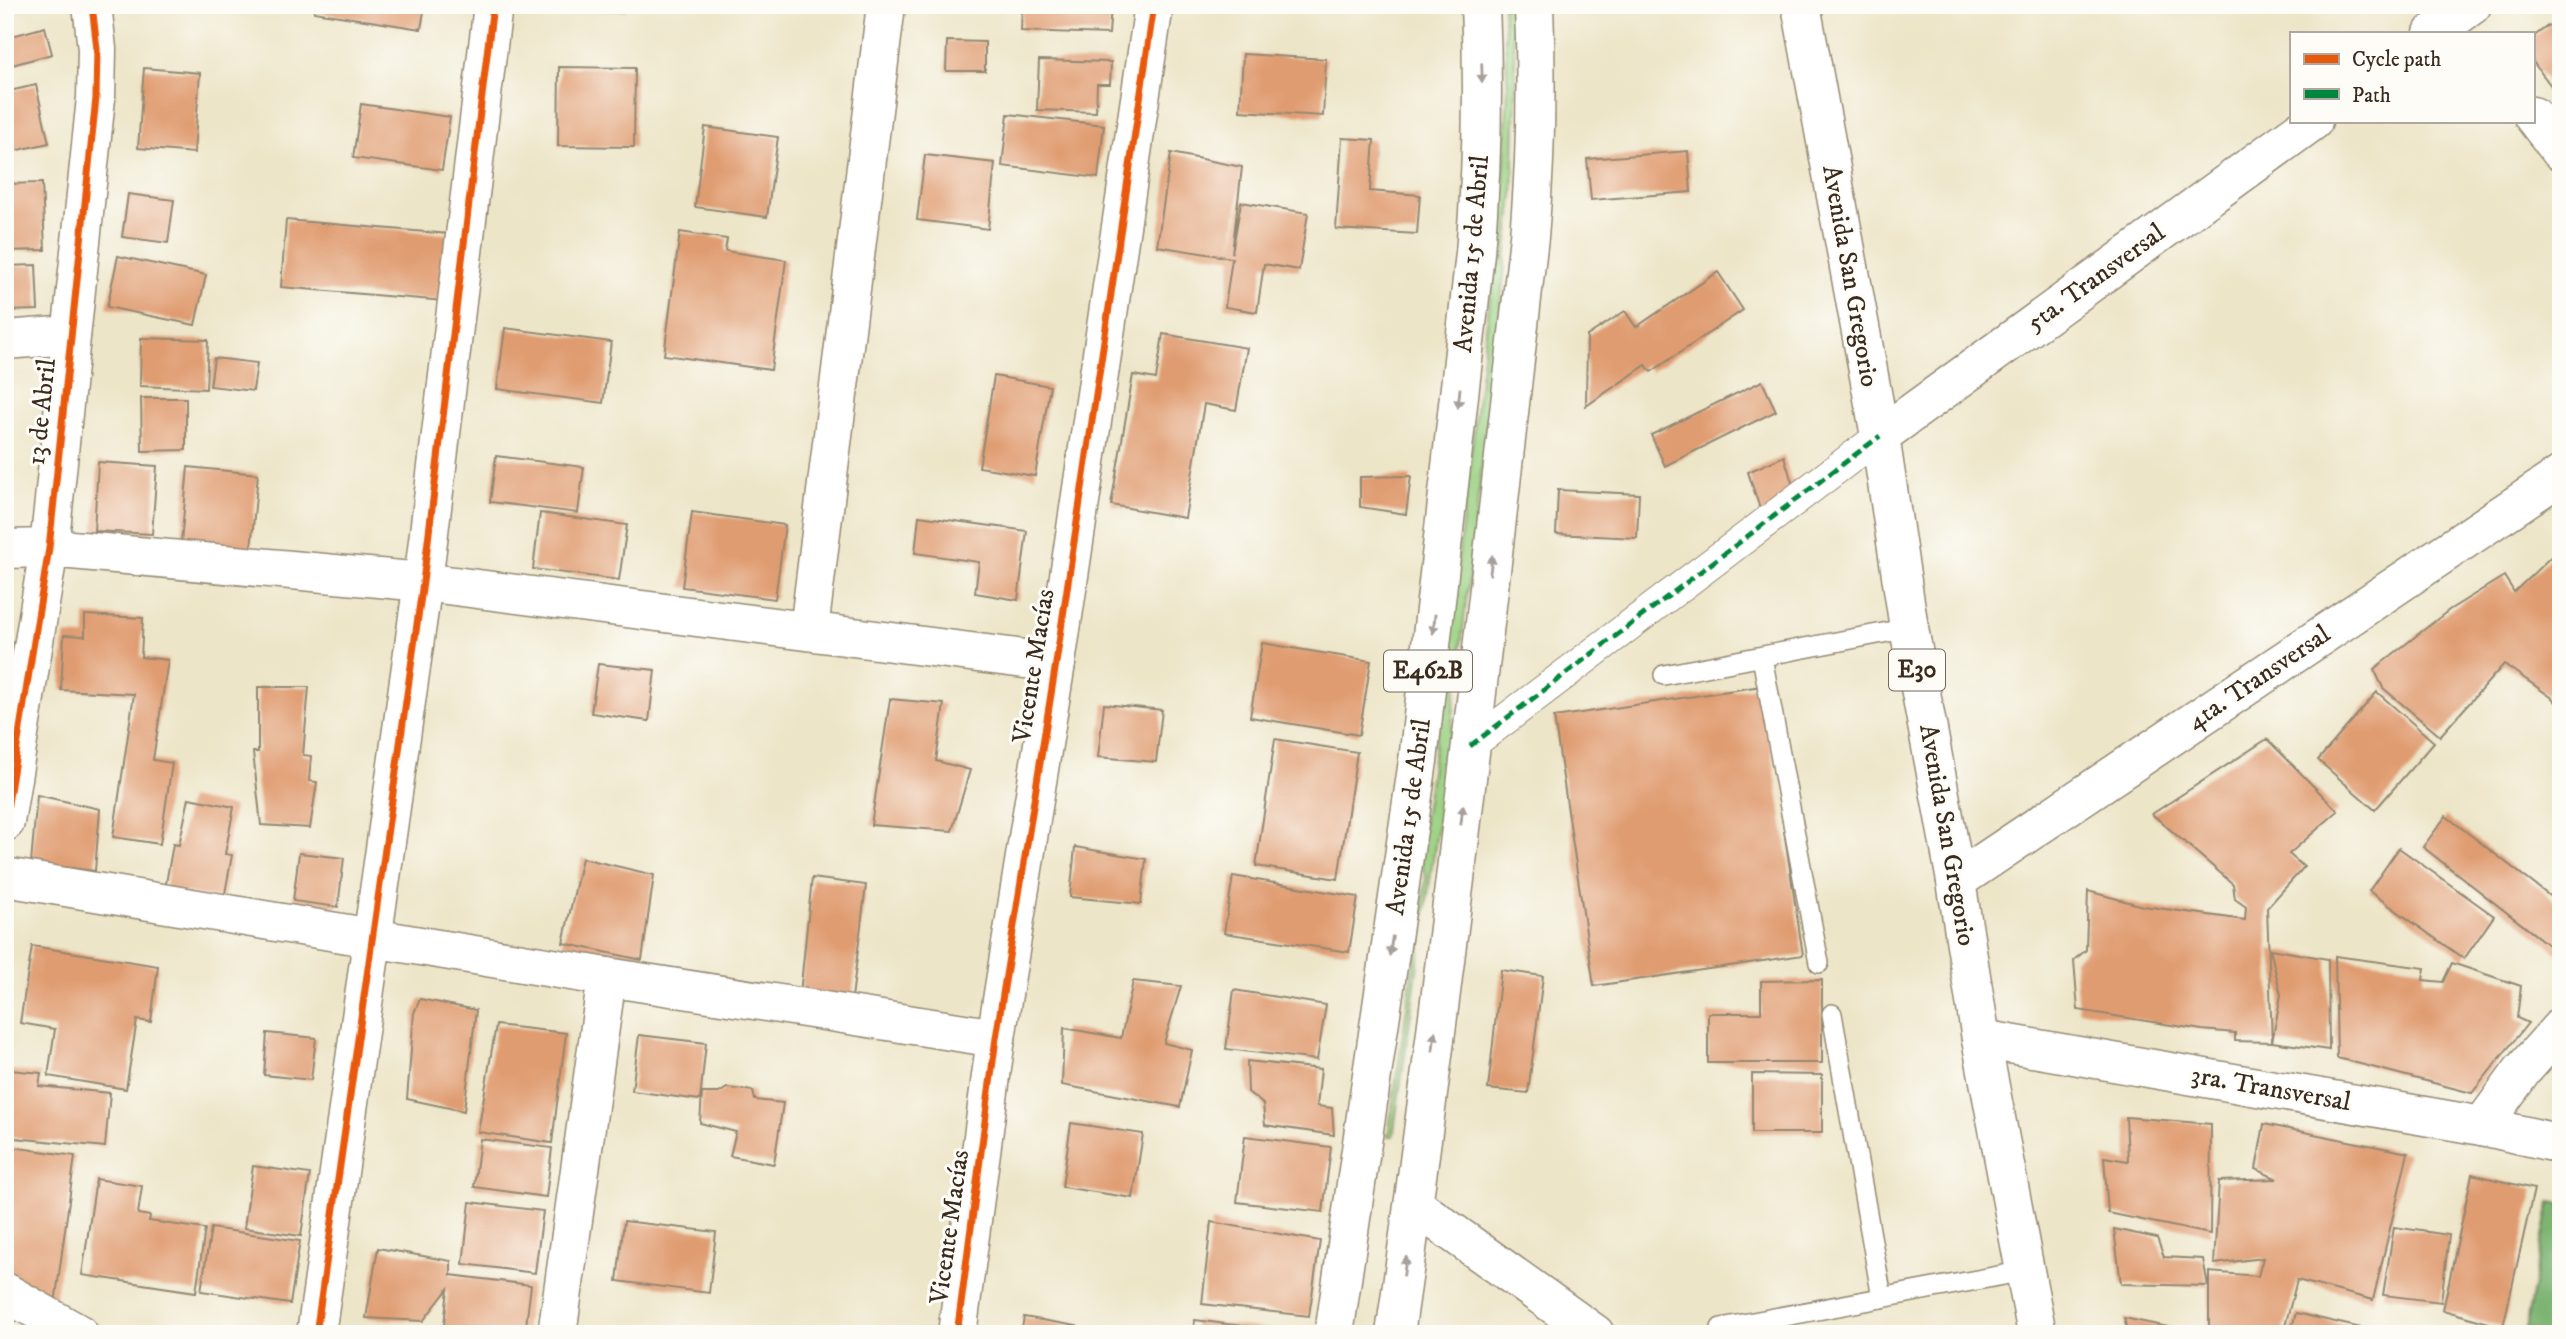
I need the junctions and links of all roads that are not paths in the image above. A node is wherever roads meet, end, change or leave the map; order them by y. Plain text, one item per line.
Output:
1 (92, 5) edge
2 (494, 5) edge
3 (886, 5) edge
4 (1154, 5) edge
5 (1480, 5) edge
6 (1534, 5) edge
7 (1801, 5) edge
8 (2534, 117) edge
9 (2312, 122) edge
10 (2561, 152) edge
11 (71, 335) junction
12 (5, 340) edge
13 (1880, 436) junction
14 (2561, 475) edge
15 (49, 548) junction
16 (5, 549) edge
17 (423, 582) junction
18 (1909, 628) junction
19 (809, 629) junction
20 (1762, 656) junction
21 (1056, 663) junction
22 (1664, 675) dead end
23 (1470, 746) junction
24 (5, 822) edge
25 (5, 877) edge
26 (1956, 881) junction
27 (373, 937) junction
28 (1819, 963) dead end
29 (607, 977) junction
30 (1832, 1014) dead end
31 (2561, 1027) edge
32 (996, 1038) junction
33 (1981, 1039) junction
34 (2482, 1126) junction
35 (2561, 1144) edge
36 (1413, 1205) junction
37 (2025, 1271) junction
38 (5, 1292) edge
39 (1882, 1298) junction
40 (1721, 1328) dead end
41 (79, 1334) edge
42 (316, 1334) edge
43 (558, 1334) edge
44 (957, 1334) edge
45 (1334, 1334) edge
46 (1395, 1334) edge
47 (1595, 1334) edge
48 (2037, 1334) edge

1 - 11 main road, 13 de Abril
2 - 17 main road
3 - 19 main road
4 - 21 main road, Vicente Macías
5 -> 45 main road, Avenida 15 de Abril / E462B
23 -> 6 main road, Avenida 15 de Abril / E462B
7 - 13 main road, Avenida San Gregorio / E30
8 - 10 main road
9 - 13 main road, 5ta. Transversal
11 - 12 main road
11 - 15 main road, 13 de Abril
13 - 18 main road, Avenida San Gregorio / E30
13 - 23 street
14 - 26 main road, 4ta. Transversal
15 - 16 main road
15 - 17 main road
15 - 24 main road, 13 de Abril
17 - 19 main road
17 - 27 main road
18 - 20 lane
18 - 26 main road, Avenida San Gregorio / E30
19 - 21 main road
20 - 22 lane
20 - 28 lane
21 - 32 main road, Vicente Macías
36 -> 23 main road, Avenida 15 de Abril / E462B
25 - 27 main road
26 - 33 main road, Avenida San Gregorio / E30
27 - 29 main road
27 - 42 main road
29 - 32 main road
29 - 43 main road
30 - 39 lane
31 - 34 main road
32 - 44 main road, Vicente Macías
33 - 34 main road, 3ra. Transversal
33 - 37 main road, Avenida San Gregorio / E30
34 - 35 main road, 3ra. Transversal
46 -> 36 main road, Avenida 15 de Abril / E462B
36 - 47 main road
37 - 39 lane
37 - 48 main road, Avenida San Gregorio / E30
38 - 41 main road
39 - 40 lane

